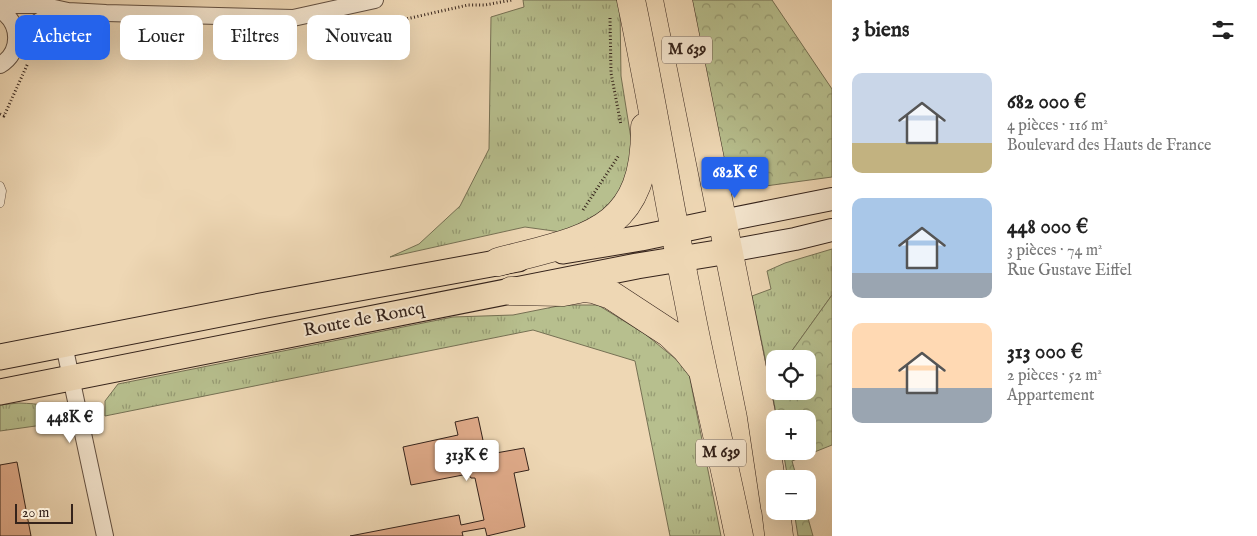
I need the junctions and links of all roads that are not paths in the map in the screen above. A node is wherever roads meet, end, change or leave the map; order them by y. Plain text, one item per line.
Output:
1 (375, 0) edge
2 (631, 0) edge
3 (678, 0) edge
4 (0, 9) edge
5 (68, 10) junction
6 (50, 15) edge
7 (15, 30) edge
8 (15, 46) edge
9 (644, 58) junction
10 (0, 65) edge
11 (0, 186) edge
12 (832, 199) edge
13 (0, 202) edge
14 (722, 221) junction
15 (832, 230) edge
16 (674, 231) junction
17 (701, 241) junction
18 (729, 251) junction
19 (680, 258) junction
20 (498, 262) junction
21 (511, 291) junction
22 (64, 345) junction
23 (0, 357) edge
24 (702, 370) junction
25 (72, 378) junction
26 (0, 392) edge
27 (769, 470) edge
28 (777, 520) edge
29 (105, 536) edge
30 (739, 536) edge
31 (780, 536) edge

1 - 5 street
2 - 9 highway, M 639
3 - 14 highway, M 639
4 - 5 street
4 - 7 street
5 - 6 street
8 - 10 street
9 - 16 highway, M 639
9 - 20 highway
11 - 13 lane
12 - 14 main road, Route de Roncq
14 - 16 main road, Route de Roncq
14 - 17 main road
14 - 18 highway, M 639
15 - 18 main road, Route de Roncq
16 - 17 main road
16 - 19 highway, M 639
16 - 20 main road, Route de Roncq
17 - 18 main road
17 - 19 main road
18 - 19 main road, Route de Roncq
18 - 27 highway, M 639
19 - 21 main road, Route de Roncq
19 - 24 highway, M 639
20 - 22 main road, Route de Roncq
21 - 24 highway
21 - 25 main road, Route de Roncq
22 - 23 main road, Route de Roncq
22 - 25 street
24 - 30 highway, M 639
25 - 26 main road, Route de Roncq
25 - 29 street
28 - 31 highway

